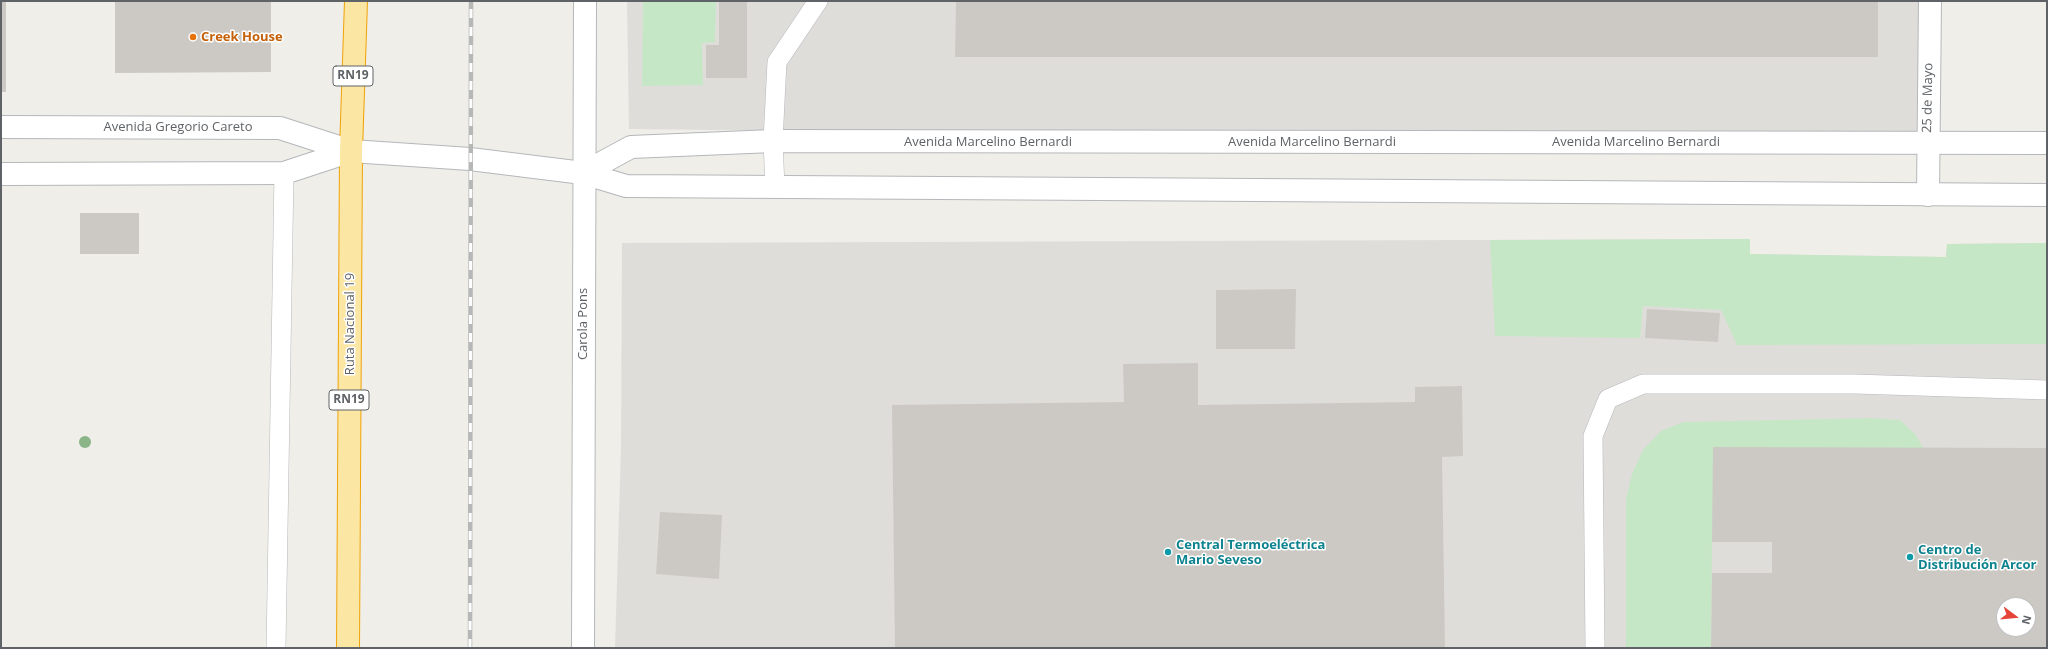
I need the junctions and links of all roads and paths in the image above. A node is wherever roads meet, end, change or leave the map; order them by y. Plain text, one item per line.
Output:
1 (356, 1) edge
2 (585, 1) edge
3 (818, 1) edge
4 (1930, 1) edge
5 (1, 127) edge
6 (773, 141) junction
7 (1928, 143) junction
8 (2047, 143) edge
9 (351, 151) junction
10 (284, 173) junction
11 (583, 173) junction
12 (1, 174) edge
13 (775, 187) junction
14 (1928, 195) junction
15 (2047, 195) edge
16 (2047, 390) edge
17 (276, 648) edge
18 (348, 648) edge
19 (583, 648) edge
20 (1595, 648) edge

1 - 9 highway, Ruta Nacional 19 / RN19
2 - 11 main road, Carola Pons
3 - 6 lane
4 - 7 main road, 25 de Mayo
5 - 9 main road, Avenida Gregorio Careto
6 - 7 main road, Avenida Marcelino Bernardi
6 - 11 main road, Avenida Marcelino Bernardi
6 - 13 lane
7 - 8 main road, Avenida Marcelino Bernardi
7 - 14 main road, 25 de Mayo
9 - 10 main road, Avenida Gregorio Careto
9 - 11 main road, Avenida Gregorio Careto
9 - 18 highway, Ruta Nacional 19 / RN19
10 - 12 main road, Avenida Gregorio Careto
10 - 17 lane
11 - 13 main road
11 - 19 main road, Carola Pons
13 - 14 main road
14 - 15 main road
16 - 20 lane

